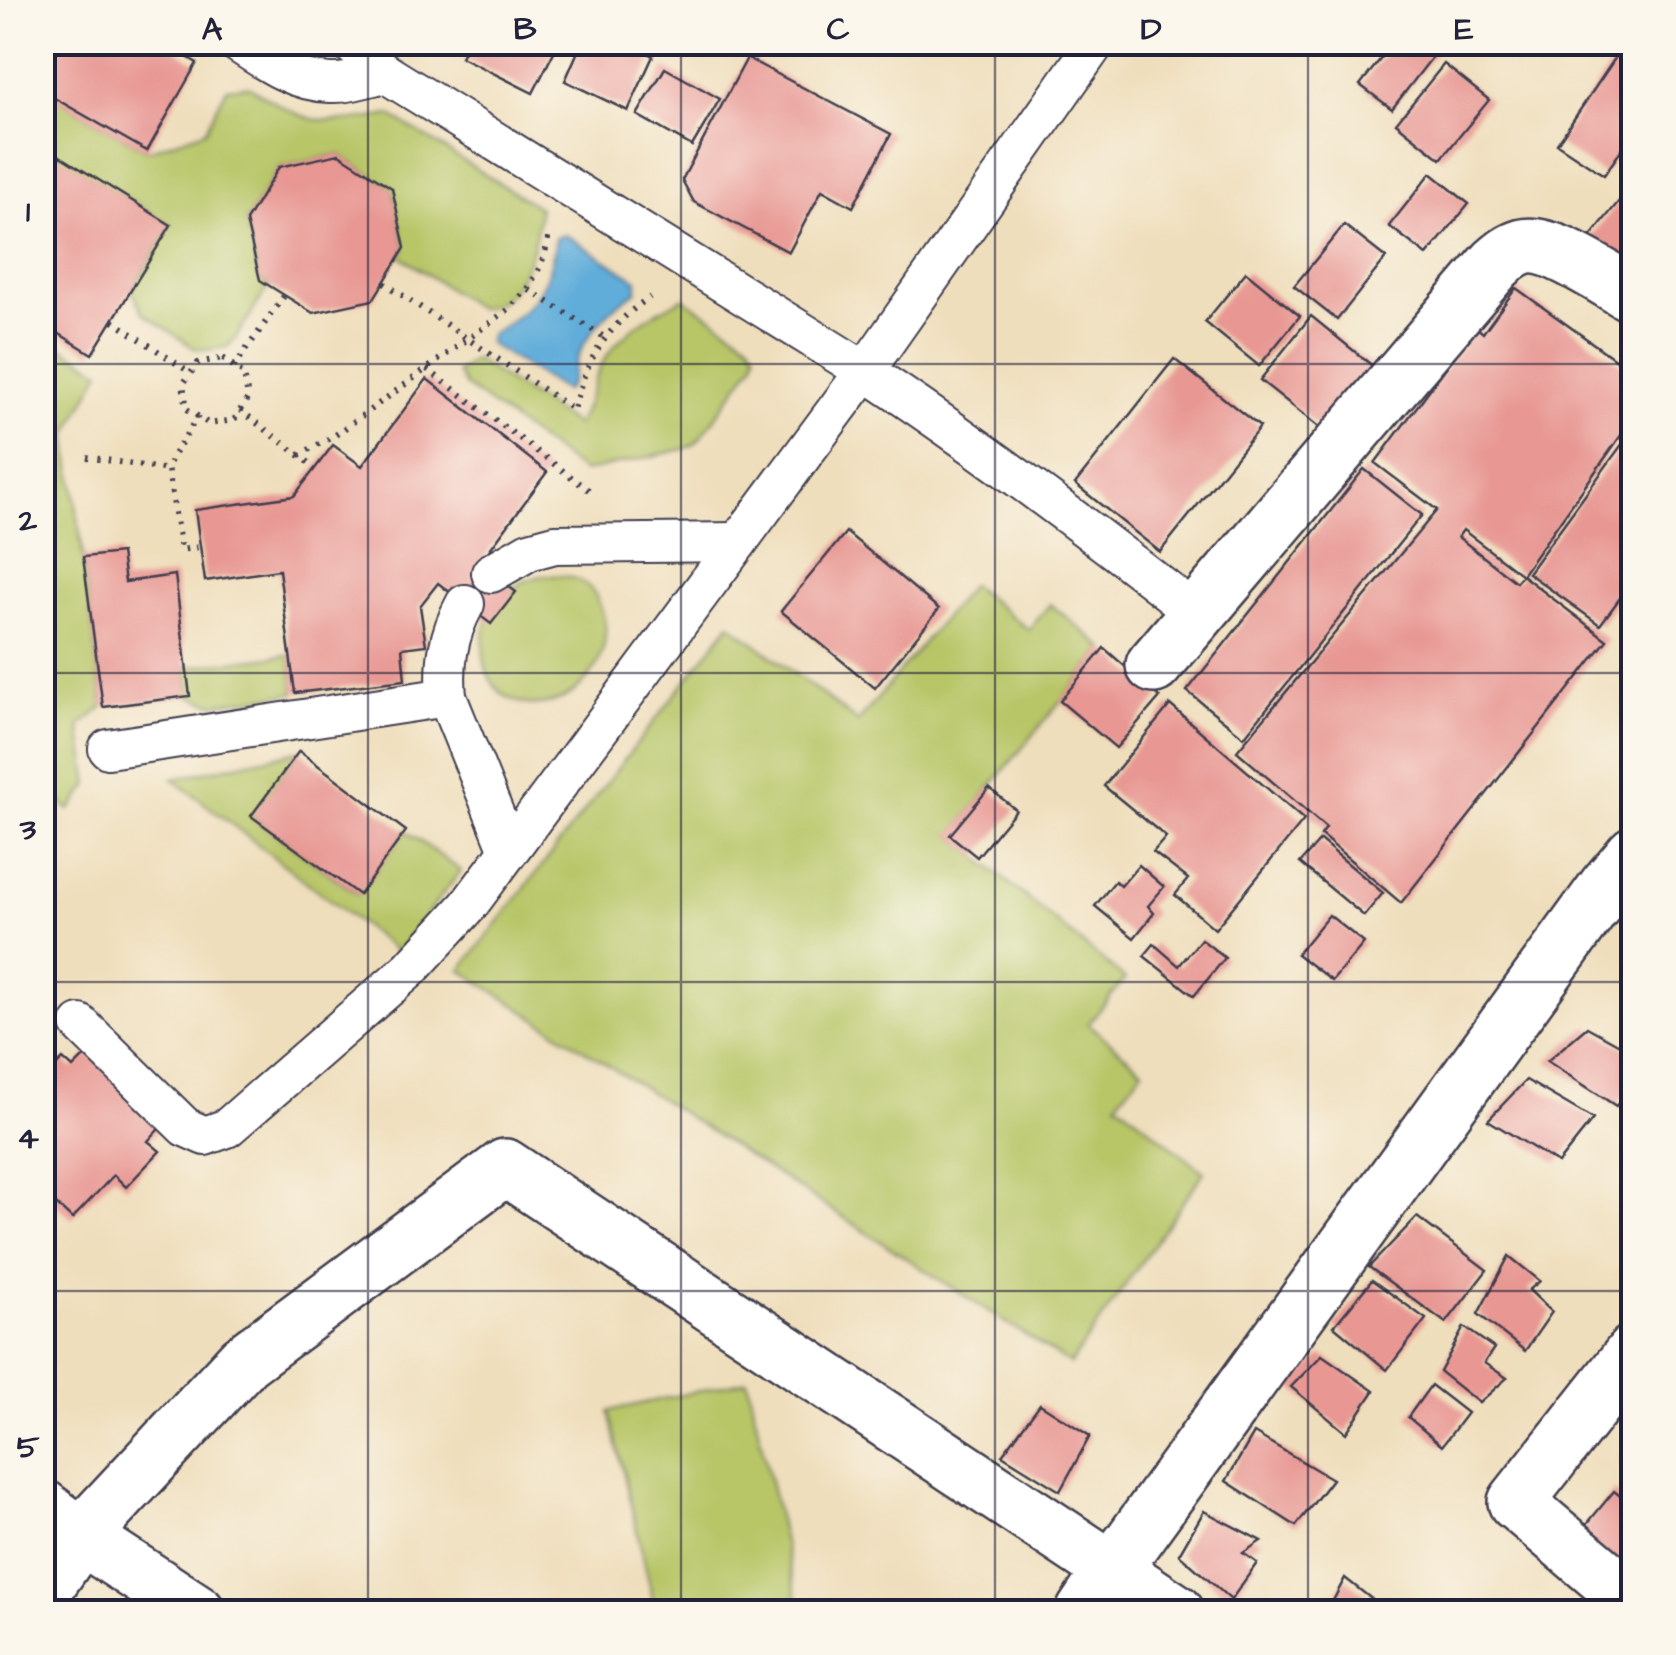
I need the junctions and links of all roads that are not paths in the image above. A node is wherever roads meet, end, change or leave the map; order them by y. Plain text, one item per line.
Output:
1 (236, 42) edge
2 (349, 42) edge
3 (1096, 42) edge
4 (385, 74) junction
5 (1634, 295) edge
6 (865, 371) junction
7 (738, 542) junction
8 (491, 573) dead end
9 (464, 604) dead end
10 (1198, 614) junction
11 (1154, 664) dead end
12 (446, 697) junction
13 (108, 749) dead end
14 (509, 850) junction
15 (1625, 883) edge
16 (80, 1024) dead end
17 (1634, 1352) edge
18 (62, 1522) edge
19 (1098, 1591) edge
20 (42, 1592) edge
21 (1634, 1602) edge
22 (196, 1612) edge
23 (1176, 1612) edge

1 - 4 lane
2 - 4 lane
3 - 6 lane
4 - 6 lane
5 - 10 street
6 - 7 lane
6 - 10 lane
7 - 8 lane
7 - 14 lane
9 - 12 lane
10 - 11 street
12 - 13 lane
12 - 14 lane
14 - 16 lane
15 - 19 street
17 - 21 street
18 - 19 street
18 - 20 street
18 - 22 street
19 - 23 street

